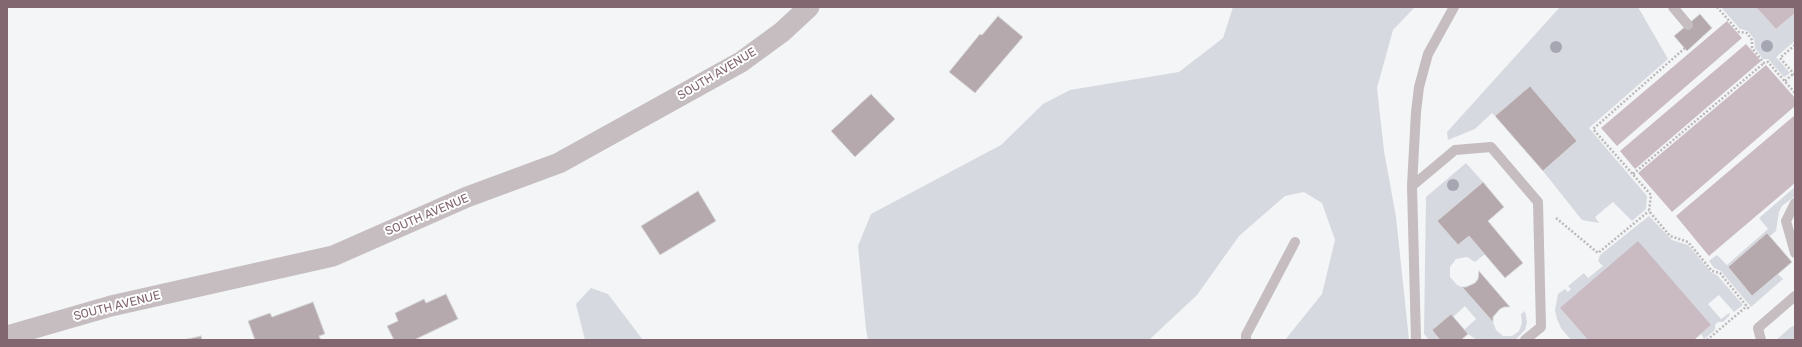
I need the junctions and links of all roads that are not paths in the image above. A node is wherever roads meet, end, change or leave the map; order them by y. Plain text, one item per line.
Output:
1 (809, 7) edge
2 (1454, 7) edge
3 (1673, 7) edge
4 (1688, 25) dead end
5 (1412, 186) junction
6 (1795, 202) edge
7 (1295, 242) dead end
8 (1795, 253) edge
9 (1795, 296) edge
10 (7, 336) edge
11 (1246, 340) edge
12 (1416, 340) edge
13 (1525, 340) edge
14 (1762, 340) edge

1 - 10 street, SOUTH AVENUE
2 - 5 lane
3 - 4 lane
5 - 12 lane
5 - 13 lane
6 - 8 lane
7 - 11 lane
9 - 14 lane

